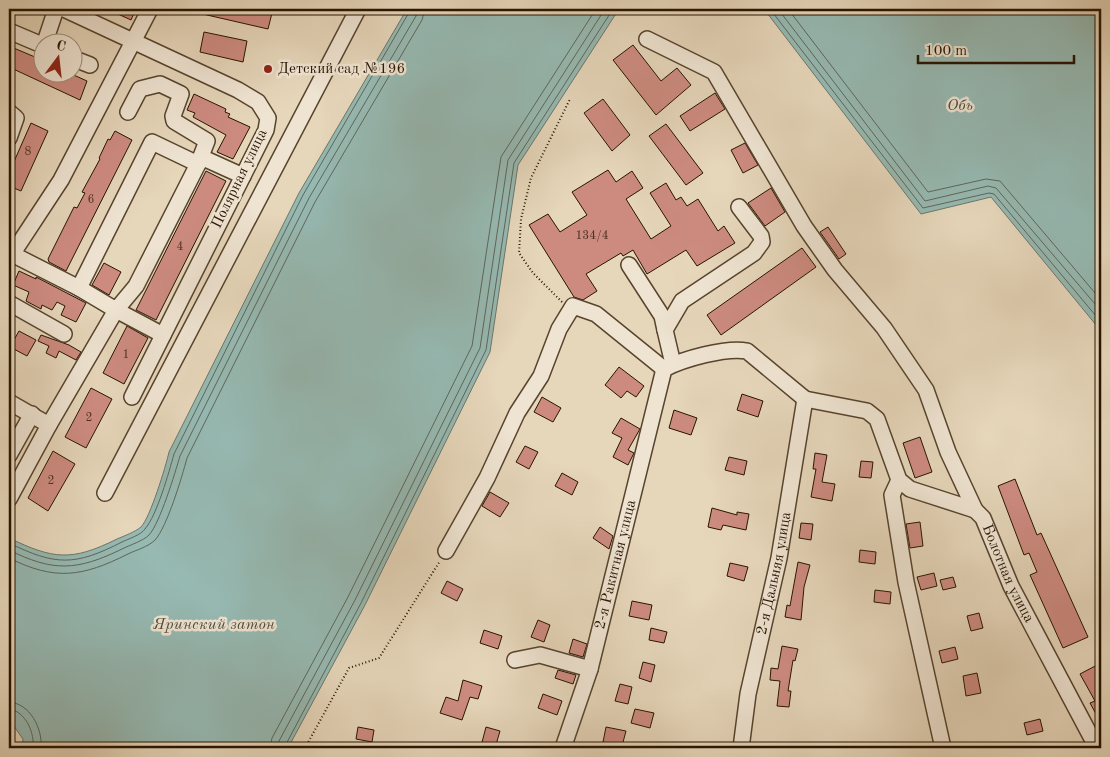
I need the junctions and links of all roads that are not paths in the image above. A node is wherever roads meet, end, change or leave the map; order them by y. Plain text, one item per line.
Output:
1 (56, 9) edge
2 (64, 9) edge
3 (150, 9) edge
4 (358, 9) edge
5 (9, 31) edge
6 (48, 32) edge
7 (647, 39) dead end
8 (32, 40) edge
9 (133, 42) junction
10 (82, 62) edge
11 (90, 65) dead end
12 (9, 112) edge
13 (128, 112) dead end
14 (9, 138) edge
15 (199, 160) junction
16 (242, 176) junction
17 (739, 207) dead end
18 (12, 249) edge
19 (629, 265) dead end
20 (79, 288) junction
21 (9, 304) edge
22 (116, 310) junction
23 (665, 330) junction
24 (64, 334) dead end
25 (163, 335) junction
26 (666, 371) junction
27 (132, 396) dead end
28 (805, 399) junction
29 (9, 402) edge
30 (32, 414) junction
31 (49, 425) junction
32 (9, 455) edge
33 (899, 480) junction
34 (105, 493) dead end
35 (9, 499) edge
36 (975, 510) junction
37 (446, 551) road end
38 (515, 660) dead end
39 (590, 669) junction
40 (563, 748) edge
41 (741, 748) edge
42 (943, 748) edge
43 (1097, 748) edge

1 - 6 street
2 - 9 street, Полярная улица
3 - 9 street
4 - 34 street
5 - 8 street
7 - 36 street
9 - 16 street, Полярная улица
9 - 18 street
10 - 11 street
12 - 14 street
13 - 15 street
15 - 16 street
15 - 20 street
15 - 22 street
16 - 25 street, Полярная улица
17 - 23 street
18 - 20 street
19 - 23 street
20 - 22 street
21 - 24 street
22 - 25 street
22 - 31 street
23 - 26 street
25 - 27 street, Полярная улица
26 - 28 street
26 - 37 street
26 - 39 street, 2-я Ракитная улица
28 - 33 street
28 - 41 street, 2-я Дальняя улица
29 - 30 street
30 - 31 street
30 - 32 street
31 - 35 street
33 - 36 street, Болотная улица
33 - 42 street
36 - 43 street, Болотная улица
38 - 39 street
39 - 40 street, 2-я Ракитная улица

